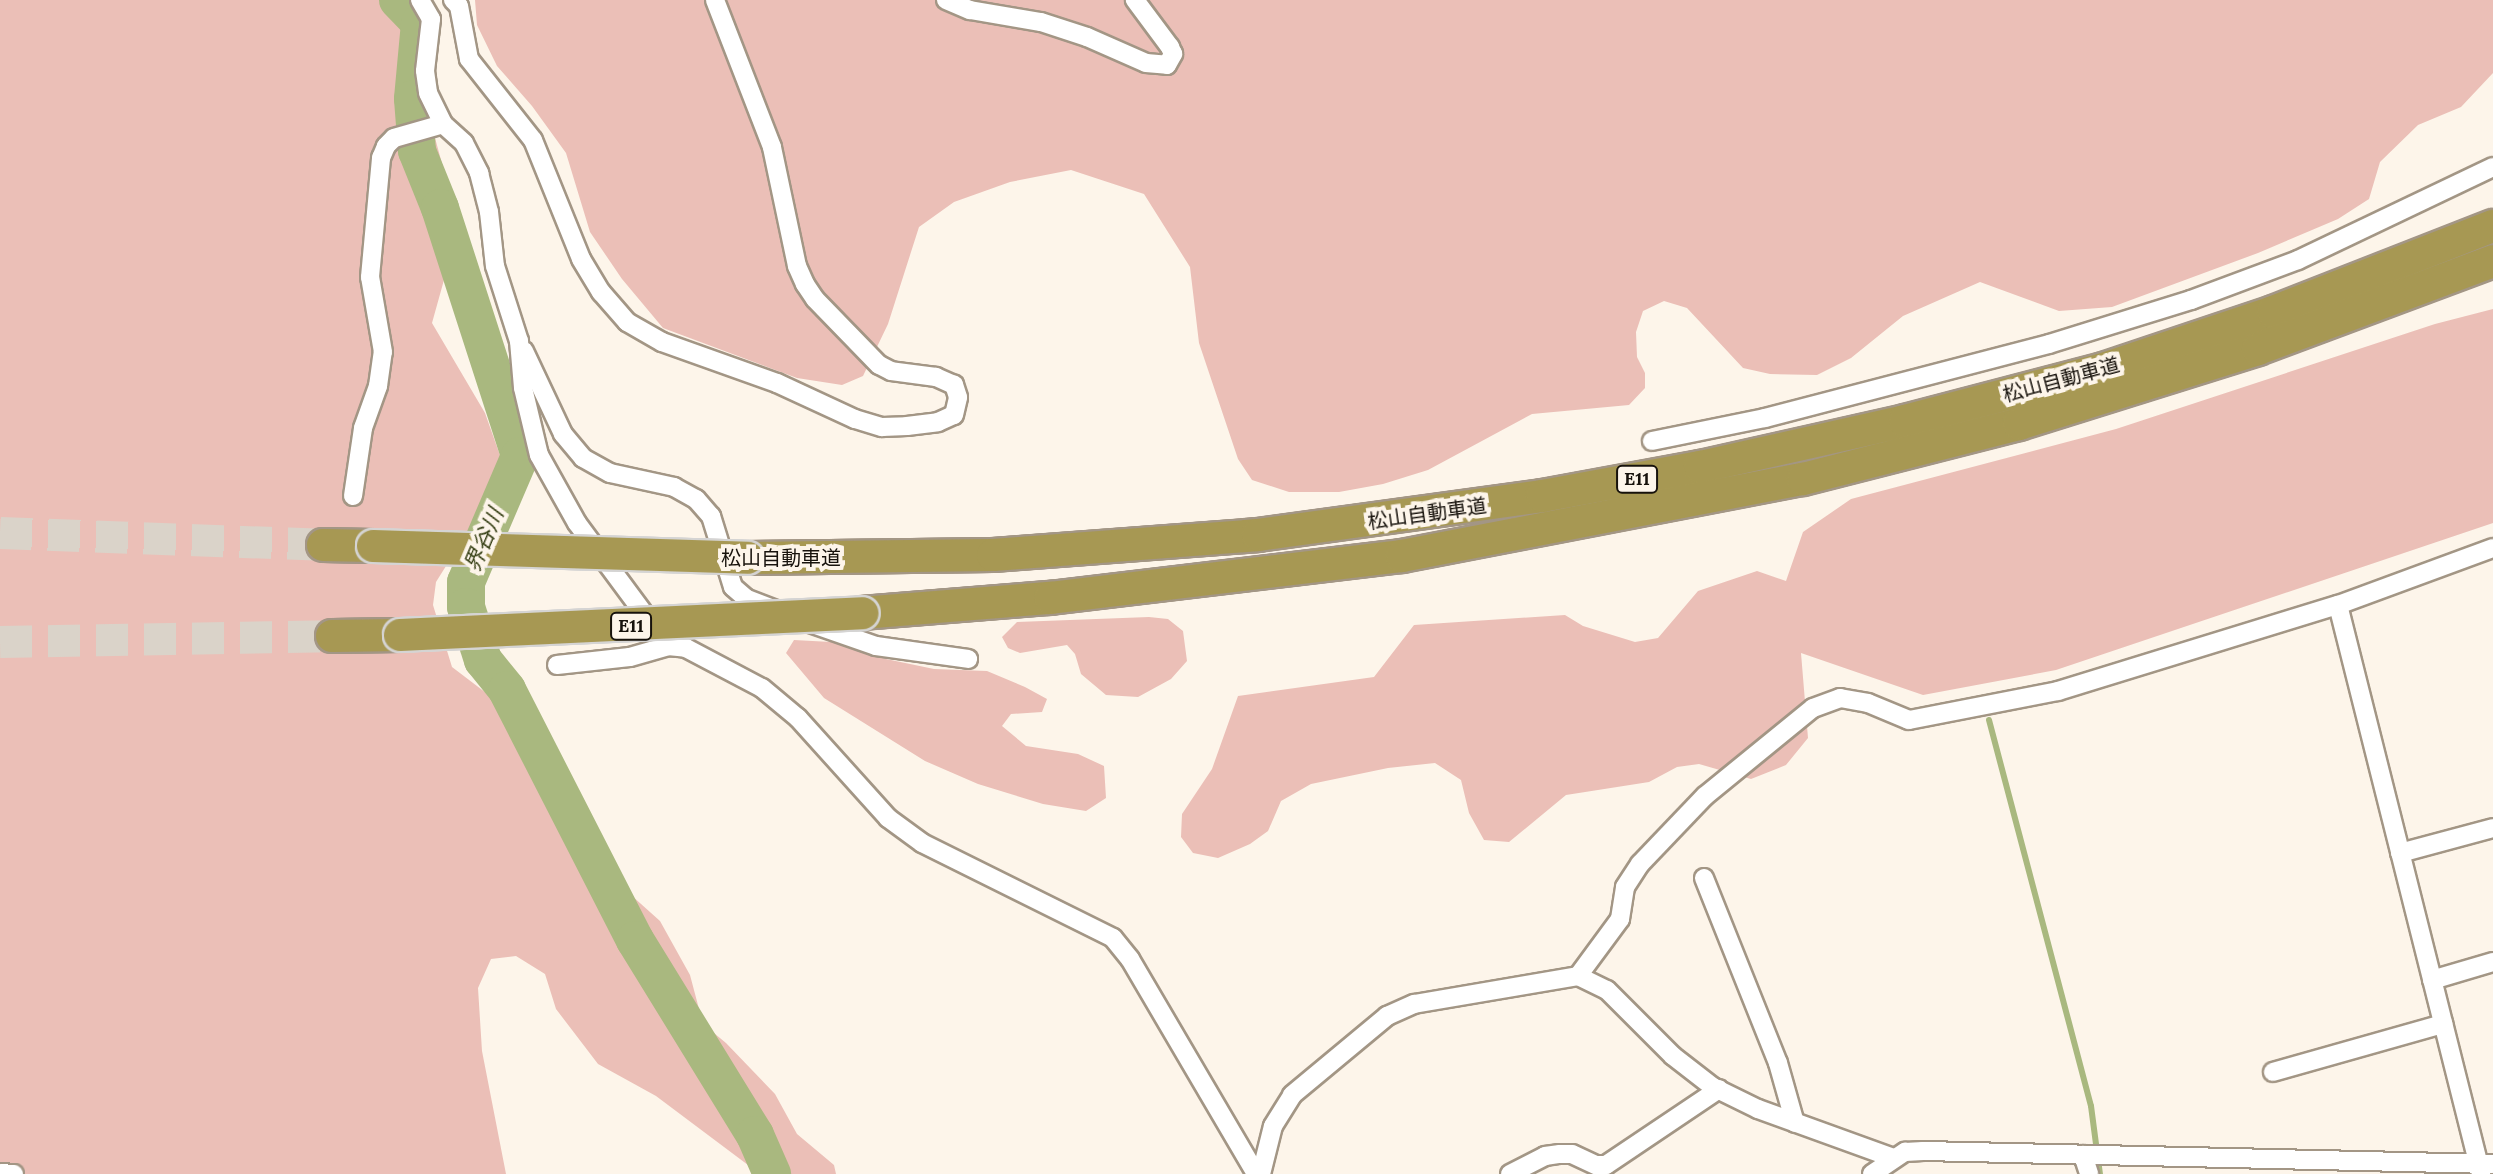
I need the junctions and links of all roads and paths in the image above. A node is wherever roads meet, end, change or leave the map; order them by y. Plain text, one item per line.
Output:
1 (420, 0) edge
2 (715, 0) edge
3 (946, 0) edge
4 (1135, 0) edge
5 (458, 2) edge
6 (439, 124) junction
7 (2493, 167) edge
8 (2493, 226) edge
9 (2493, 261) edge
10 (519, 341) junction
11 (1652, 441) dead end
12 (353, 496) dead end
13 (323, 545) tunnel mouth
14 (2493, 548) edge
15 (2338, 605) junction
16 (332, 636) tunnel mouth
17 (668, 646) junction
18 (968, 659) dead end
19 (557, 665) dead end
20 (2493, 828) edge
21 (2400, 853) junction
22 (1704, 878) dead end
23 (2493, 962) edge
24 (1578, 976) junction
25 (2432, 980) junction
26 (2443, 1024) junction
27 (2273, 1072) dead end
28 (1719, 1089) junction
29 (1795, 1123) junction
30 (1893, 1158) junction
31 (2099, 1162) edge
32 (2484, 1167) edge
33 (0, 1173) edge
34 (14, 1174) edge
35 (1259, 1174) edge
36 (1510, 1174) edge
37 (1872, 1174) edge

1 - 6 street
2 - 5 street
3 - 4 street
6 - 10 street
6 - 12 street
7 - 11 street
8 - 13 highway, 松山自動車道 / E11, bridge
9 - 16 highway, 松山自動車道 / E11, bridge
10 - 17 street
10 - 18 street
14 - 15 street
15 - 21 street
15 - 24 street
17 - 19 street
17 - 35 street
20 - 21 street
21 - 25 street
22 - 29 street
23 - 25 street
24 - 28 street
24 - 35 street
25 - 26 street
26 - 27 street
26 - 32 street
28 - 29 street
28 - 36 street
29 - 30 street
30 - 31 street
30 - 37 street
31 - 32 street
33 - 34 street

